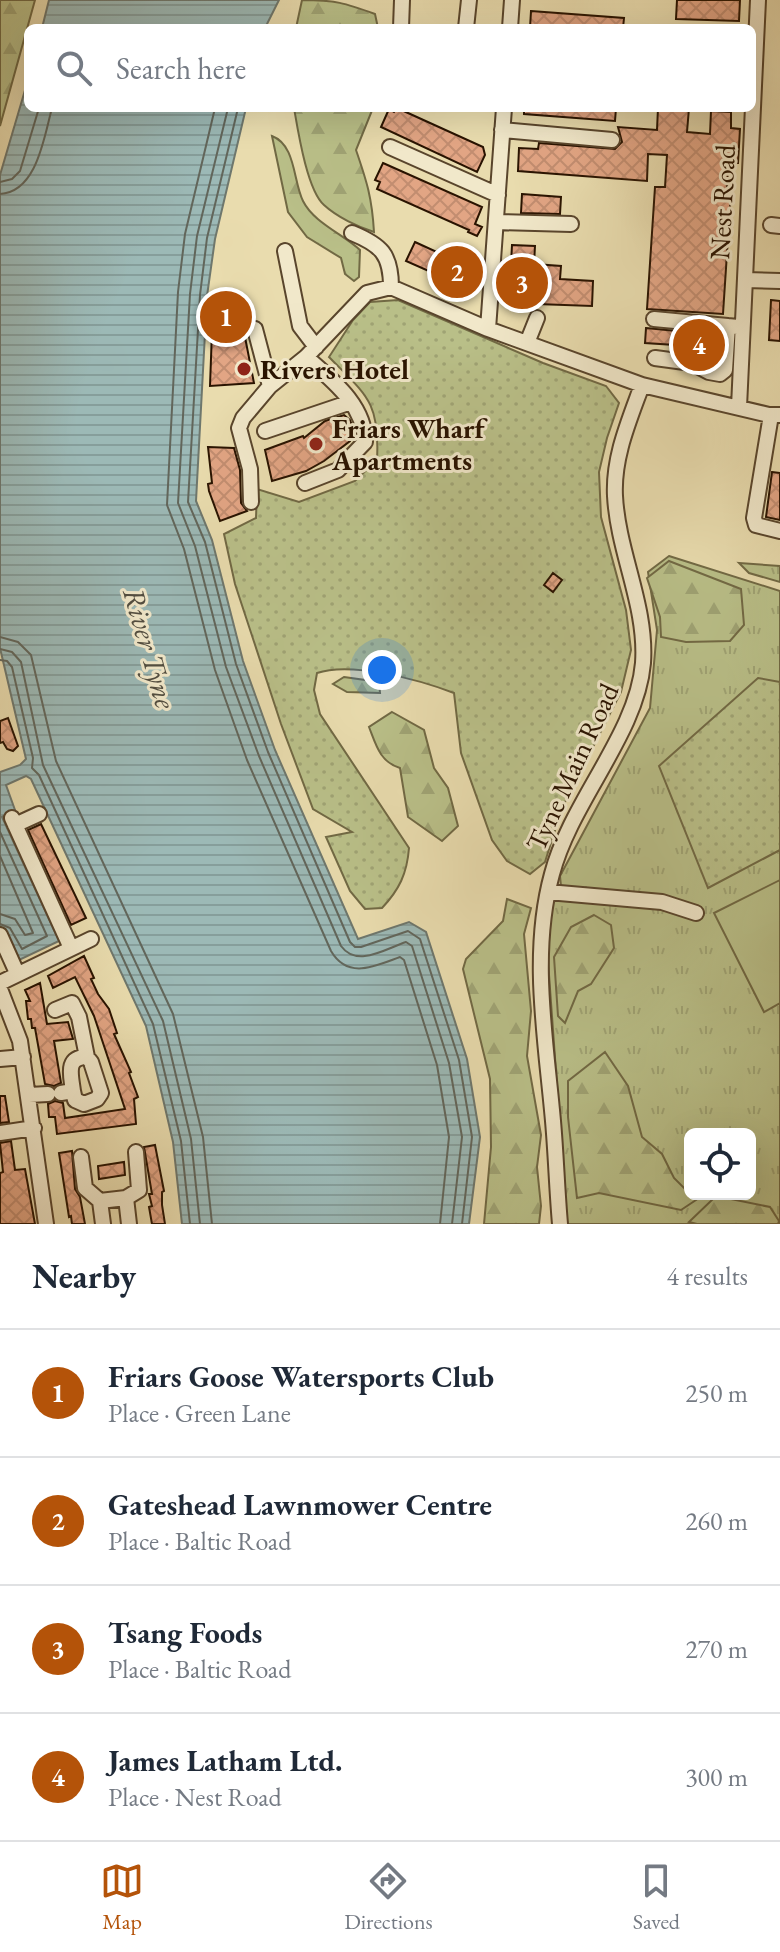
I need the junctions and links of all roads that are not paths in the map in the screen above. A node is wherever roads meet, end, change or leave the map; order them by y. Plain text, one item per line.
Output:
1 (402, 0) edge
2 (469, 0) edge
3 (512, 0) edge
4 (758, 0) edge
5 (401, 24) edge
6 (466, 24) edge
7 (510, 24) edge
8 (756, 34) edge
9 (504, 112) edge
10 (752, 112) edge
11 (502, 130) junction
12 (612, 140) dead end
13 (390, 147) dead end
14 (498, 195) junction
15 (496, 222) junction
16 (571, 224) dead end
17 (352, 233) dead end
18 (285, 251) dead end
19 (745, 280) junction
20 (780, 281) edge
21 (391, 287) junction
22 (537, 318) dead end
23 (654, 319) dead end
24 (735, 326) junction
25 (255, 329) dead end
26 (488, 329) junction
27 (527, 343) junction
28 (311, 352) junction
29 (655, 358) dead end
30 (642, 385) junction
31 (270, 386) junction
32 (351, 402) junction
33 (739, 407) junction
34 (776, 415) edge
35 (265, 431) dead end
36 (305, 483) dead end
37 (251, 502) dead end
38 (780, 531) edge
39 (39, 814) dead end
40 (548, 892) junction
41 (696, 913) dead end
42 (0, 935) edge
43 (91, 939) dead end
44 (71, 948) junction
45 (17, 973) junction
46 (0, 986) edge
47 (55, 1010) dead end
48 (23, 1057) junction
49 (87, 1057) junction
50 (0, 1059) edge
51 (61, 1093) junction
52 (29, 1095) junction
53 (34, 1128) junction
54 (0, 1133) edge
55 (136, 1152) dead end
56 (81, 1157) dead end
57 (126, 1198) junction
58 (100, 1201) junction
59 (46, 1224) edge
60 (103, 1224) edge
61 (129, 1224) edge
62 (560, 1224) edge

1 - 5 street
2 - 6 street
3 - 7 street
4 - 8 street, Nest Road
9 - 11 street
10 - 19 street, Nest Road
11 - 12 street
11 - 14 street
13 - 14 street
14 - 15 street
15 - 16 street
15 - 26 street
17 - 21 street
18 - 28 street
19 - 20 street
19 - 24 street, Nest Road
21 - 26 street
21 - 28 street
22 - 27 street
23 - 24 street
24 - 29 street
24 - 33 street, Nest Road
25 - 31 street
26 - 27 street
27 - 30 street
28 - 31 street
28 - 32 street
30 - 33 street
30 - 40 street, Tyne Main Road
31 - 37 street
32 - 35 street
32 - 36 street
33 - 34 street
34 - 38 street
39 - 44 street
40 - 41 street
40 - 62 street, Tyne Main Road
42 - 45 street
43 - 44 street
44 - 45 street
45 - 46 street
46 - 48 street
47 - 49 street
48 - 50 street
48 - 52 street
49 - 51 street
49 - 51 street
51 - 52 street
52 - 53 street
53 - 54 street
53 - 59 street
55 - 57 street
56 - 58 street
57 - 58 street
57 - 61 street
58 - 60 street

